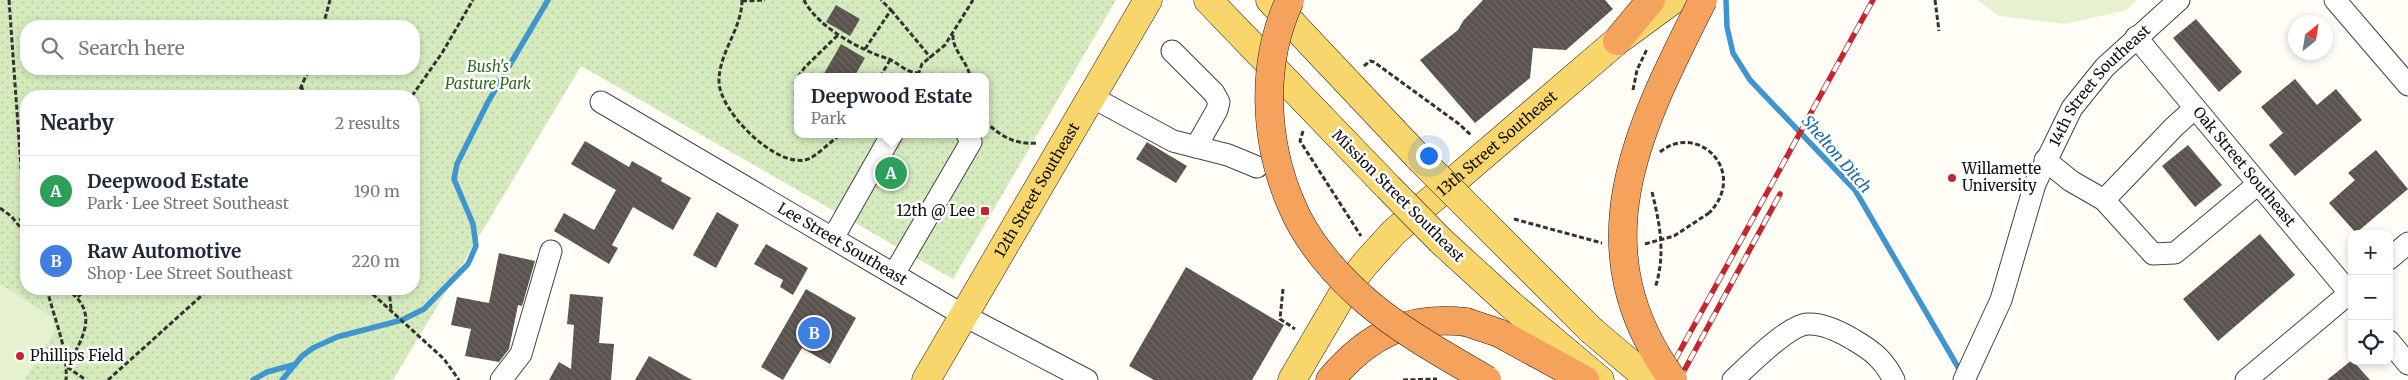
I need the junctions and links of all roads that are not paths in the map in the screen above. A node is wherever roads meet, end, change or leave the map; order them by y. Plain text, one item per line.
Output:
1 (1148, 0) edge
2 (1208, 0) edge
3 (1270, 0) edge
4 (1290, 0) edge
5 (1651, 0) edge
6 (1673, 0) edge
7 (1702, 0) edge
8 (2179, 0) edge
9 (2335, 0) edge
10 (2136, 37) junction
11 (1617, 40) junction
12 (1172, 51) dead end
13 (2408, 85) edge
14 (1090, 96) junction
15 (601, 102) dead end
16 (2195, 108) junction
17 (890, 138) edge
18 (969, 138) edge
19 (1196, 147) junction
20 (2045, 160) junction
21 (1257, 167) dead end
22 (2258, 184) junction
23 (2104, 200) junction
24 (833, 238) junction
25 (2408, 243) edge
26 (551, 251) dead end
27 (2393, 256) edge
28 (894, 274) junction
29 (2348, 289) edge
30 (2348, 295) edge
31 (964, 316) junction
32 (2393, 346) edge
33 (2408, 364) edge
34 (1574, 369) edge
35 (501, 380) edge
36 (926, 380) edge
37 (1088, 380) edge
38 (1292, 380) edge
39 (1330, 380) edge
40 (1487, 380) edge
41 (1600, 380) edge
42 (1650, 380) edge
43 (1673, 380) edge
44 (1733, 380) edge
45 (1894, 380) edge
46 (1964, 380) edge
47 (2246, 380) edge

1 - 14 main road, 12th Street Southeast
2 - 34 main road, Mission Street Southeast, bridge
3 - 42 main road, bridge
4 - 40 highway, bridge
5 - 11 highway
6 - 11 main road, 13th Street Southeast
7 - 43 highway, bridge
8 - 10 street, 14th Street Southeast
9 - 13 street
10 - 16 street, Oak Street Southeast
10 - 20 street, 14th Street Southeast
11 - 38 main road, 13th Street Southeast
12 - 19 street
14 - 19 street
14 - 31 main road, 12th Street Southeast
15 - 24 street, Lee Street Southeast
16 - 22 street, Oak Street Southeast
16 - 23 street
17 - 24 street
18 - 28 street
19 - 21 street
20 - 23 street
20 - 46 street, 14th Street Southeast
22 - 23 street
22 - 29 street, Oak Street Southeast
24 - 28 street, Lee Street Southeast
25 - 27 street
26 - 35 street
28 - 31 street, Lee Street Southeast
30 - 47 street
31 - 36 main road, 12th Street Southeast
31 - 37 street, Lee Street Southeast
32 - 33 street
34 - 39 highway, bridge
34 - 41 main road, Mission Street Southeast
44 - 45 street

